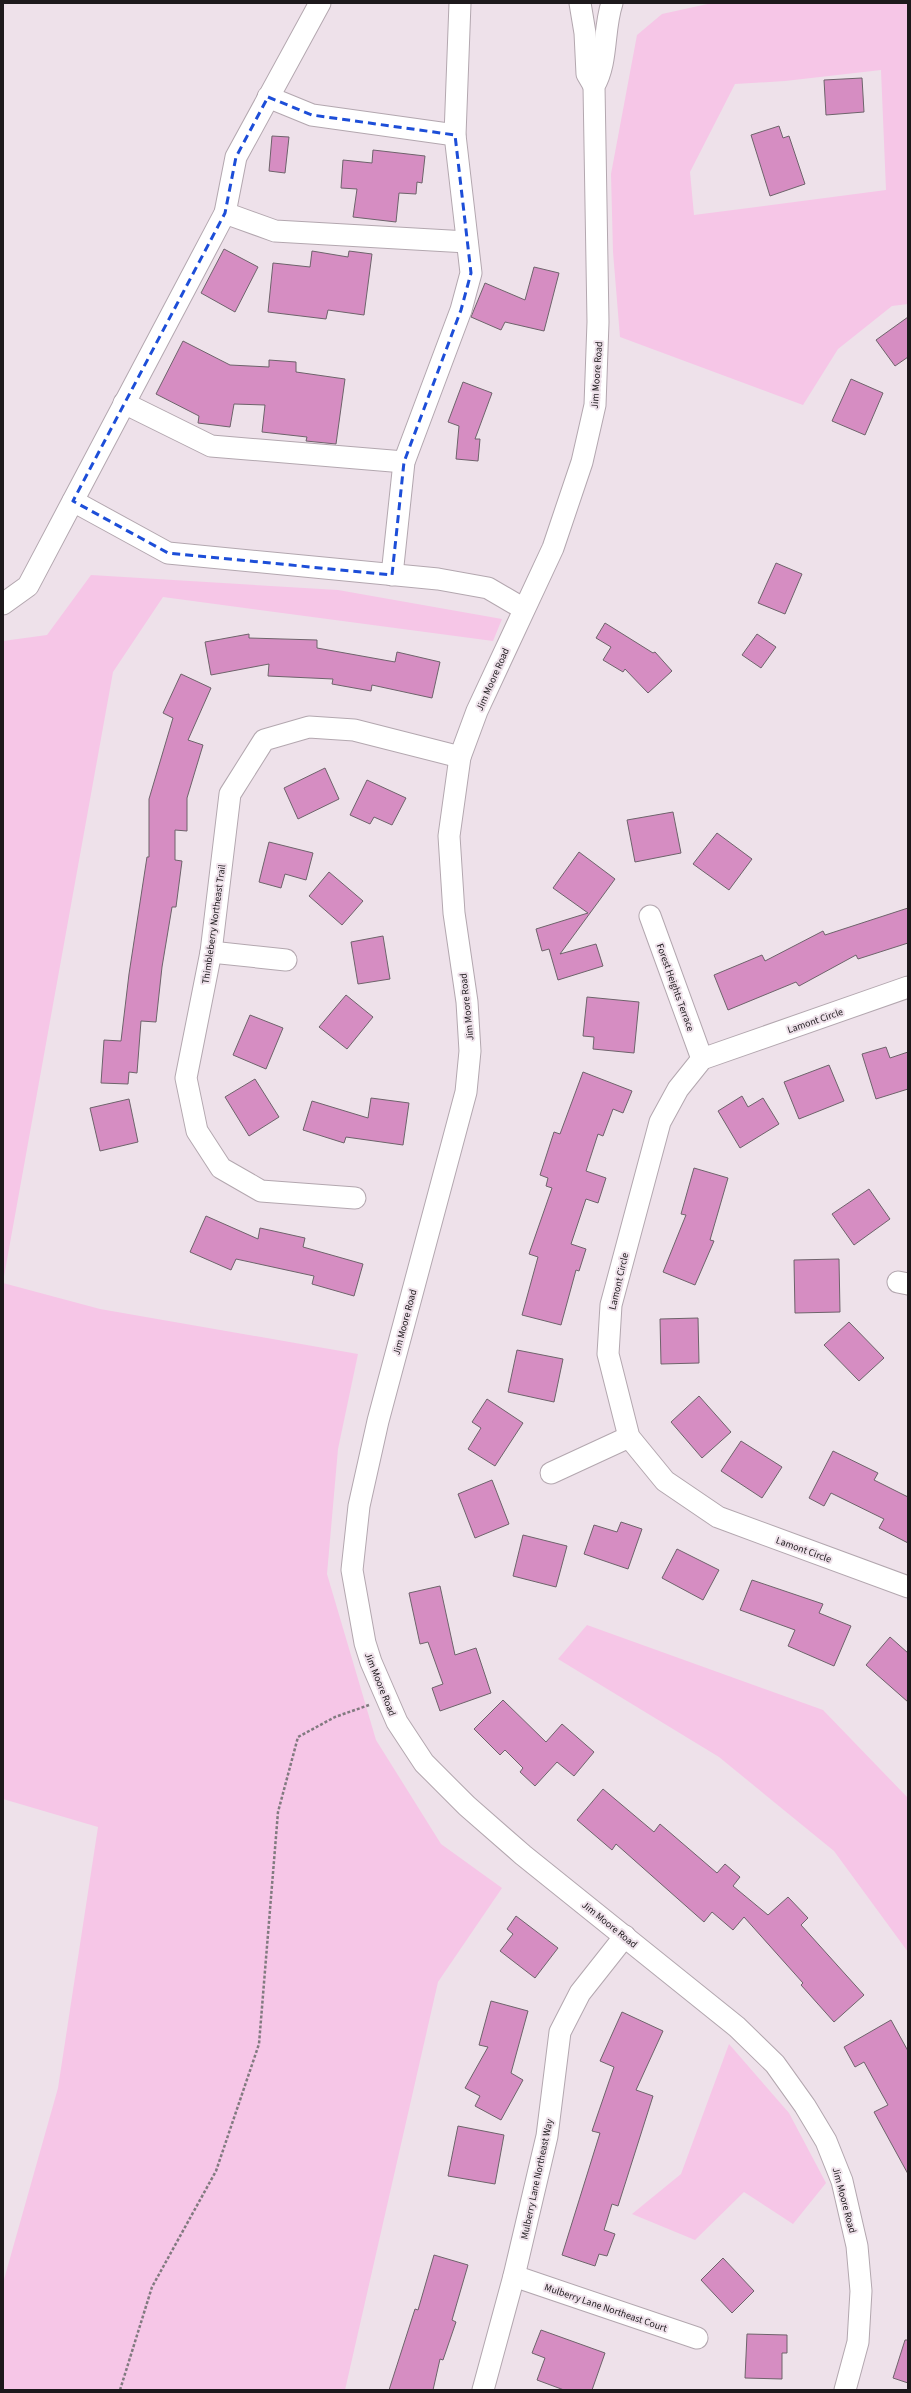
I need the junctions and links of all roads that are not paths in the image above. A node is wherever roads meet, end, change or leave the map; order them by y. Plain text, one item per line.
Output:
1 (320, 3) edge
2 (460, 3) edge
3 (580, 3) edge
4 (589, 3) edge
5 (605, 3) edge
6 (612, 3) edge
7 (594, 86) junction
8 (268, 97) junction
9 (456, 134) junction
10 (225, 213) junction
11 (467, 242) junction
12 (124, 403) junction
13 (404, 462) junction
14 (72, 501) junction
15 (392, 575) junction
16 (3, 604) edge
17 (524, 609) junction
18 (460, 757) junction
19 (650, 916) dead end
20 (211, 952) junction
21 (286, 960) dead end
22 (908, 987) edge
23 (702, 1059) junction
24 (355, 1198) dead end
25 (629, 1437) junction
26 (551, 1474) dead end
27 (908, 1587) edge
28 (625, 1936) junction
29 (514, 2276) junction
30 (697, 2338) dead end
31 (483, 2390) edge
32 (845, 2390) edge

1 - 8 street
2 - 9 street
3 - 7 street, Jim Moore Road
4 - 5 street
6 - 7 street, Jim Moore Road
7 - 17 street, Jim Moore Road
8 - 9 street
8 - 10 street
9 - 11 street
10 - 11 street
10 - 12 street
11 - 13 street
12 - 13 street
12 - 14 street
13 - 15 street
14 - 15 street
14 - 16 street
15 - 17 street
17 - 18 street, Jim Moore Road
18 - 20 street, Thimbleberry Northeast Trail
18 - 28 street, Jim Moore Road
19 - 23 street, Forest Heights Terrace
20 - 21 street
20 - 24 street, Thimbleberry Northeast Trail
22 - 23 street, Lamont Circle
23 - 25 street, Lamont Circle
25 - 26 street
25 - 27 street, Lamont Circle
28 - 29 street, Mulberry Lane Northeast Way
28 - 32 street, Jim Moore Road
29 - 30 street, Mulberry Lane Northeast Court
29 - 31 street, Mulberry Lane Northeast Way

